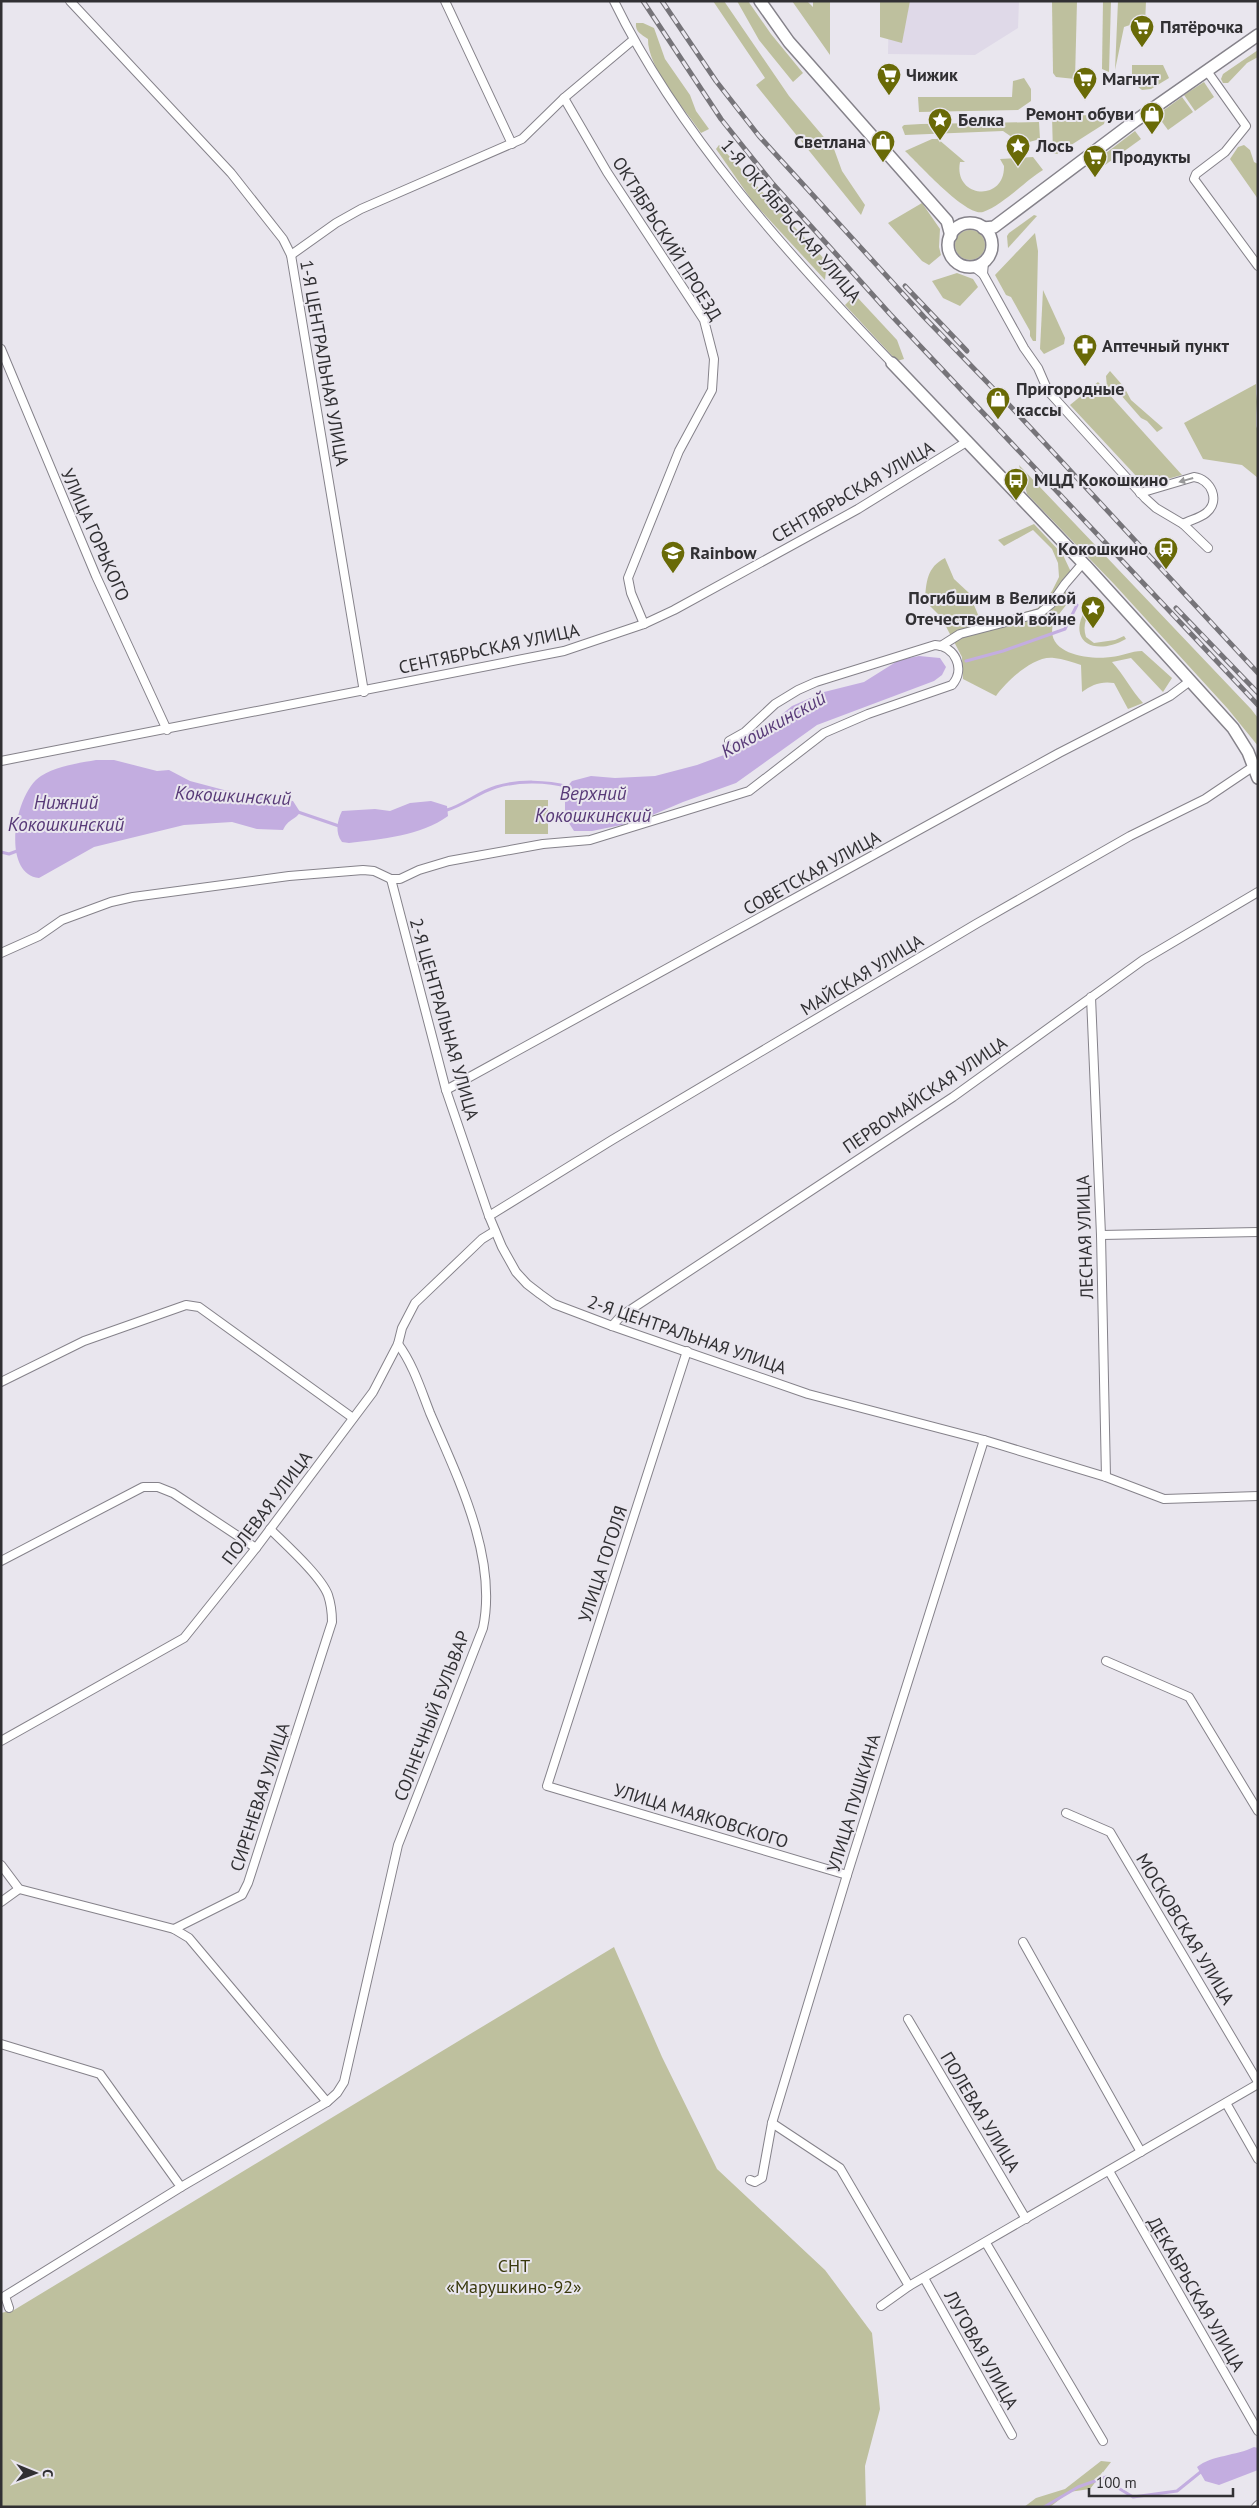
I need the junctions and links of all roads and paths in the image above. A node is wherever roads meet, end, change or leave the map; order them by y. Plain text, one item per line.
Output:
1 (70, 1) edge
2 (445, 1) edge
3 (614, 1) edge
4 (760, 1) edge
5 (1258, 35) edge
6 (633, 40) junction
7 (1207, 71) junction
8 (564, 98) junction
9 (512, 144) junction
10 (947, 221) junction
11 (962, 225) junction
12 (989, 227) junction
13 (951, 236) junction
14 (291, 255) junction
15 (1258, 266) edge
16 (980, 267) junction
17 (1, 349) edge
18 (892, 363) joint
19 (968, 441) junction
20 (1140, 493) junction
21 (1183, 524) junction
22 (1208, 548) dead end
23 (1084, 563) junction
24 (644, 624) junction
25 (945, 648) junction
26 (1190, 681) junction
27 (364, 692) junction
28 (167, 730) junction
29 (729, 741) dead end
30 (1, 761) edge
31 (1254, 766) junction
32 (1258, 778) edge
33 (391, 880) junction
34 (1258, 892) edge
35 (1, 953) edge
36 (1091, 997) junction
37 (446, 1090) junction
38 (489, 1216) junction
39 (495, 1230) junction
40 (1258, 1232) edge
41 (1101, 1235) junction
42 (612, 1326) junction
43 (398, 1344) junction
44 (687, 1351) junction
45 (1, 1382) edge
46 (353, 1418) junction
47 (984, 1440) junction
48 (1106, 1477) junction
49 (1258, 1496) edge
50 (270, 1529) junction
51 (256, 1548) junction
52 (1, 1561) edge
53 (1106, 1661) dead end
54 (1, 1741) edge
55 (547, 1786) joint
56 (1258, 1810) edge
57 (1066, 1813) dead end
58 (1, 1865) edge
59 (847, 1875) junction
60 (19, 1889) junction
61 (1, 1902) edge
62 (174, 1929) junction
63 (1023, 1942) dead end
64 (908, 2019) dead end
65 (1, 2044) edge
66 (1258, 2083) edge
67 (327, 2102) junction
68 (1226, 2103) junction
69 (772, 2123) junction
70 (1141, 2152) junction
71 (1258, 2159) edge
72 (1108, 2171) junction
73 (750, 2180) dead end
74 (181, 2187) junction
75 (1026, 2219) junction
76 (986, 2243) junction
77 (924, 2278) junction
78 (909, 2286) junction
79 (3, 2297) edge
80 (880, 2306) dead end
81 (9, 2308) dead end
82 (1258, 2431) edge
83 (1012, 2435) dead end
84 (1103, 2442) dead end

1 - 14 street, 1-Я ЦЕНТРАЛЬНАЯ УЛИЦА
2 - 9 street
3 - 6 street, 1-Я ОКТЯБРЬСКАЯ УЛИЦА
4 - 10 street
5 - 7 street
6 - 8 street
6 - 18 street, 1-Я ОКТЯБРЬСКАЯ УЛИЦА
7 - 12 street
7 - 15 street
8 - 9 street
8 - 24 street, ОКТЯБРЬСКИЙ ПРОЕЗД
9 - 14 street
10 - 11 street
10 - 13 street
11 - 12 street
11 - 13 street
12 - 16 street
13 - 16 street
14 - 27 street, 1-Я ЦЕНТРАЛЬНАЯ УЛИЦА
16 - 20 street
17 - 28 street, УЛИЦА ГОРЬКОГО
18 - 19 street, 1-Я ОКТЯБРЬСКАЯ УЛИЦА
19 - 23 street, 1-Я ОКТЯБРЬСКАЯ УЛИЦА
19 - 24 street, СЕНТЯБРЬСКАЯ УЛИЦА
20 - 21 street
21 -> 20 street
21 - 22 street
23 - 25 street
23 - 26 street, 1-Я ОКТЯБРЬСКАЯ УЛИЦА
24 - 27 street, СЕНТЯБРЬСКАЯ УЛИЦА
25 - 29 street
25 - 33 street
26 - 31 street, 1-Я ОКТЯБРЬСКАЯ УЛИЦА
26 - 37 street, СОВЕТСКАЯ УЛИЦА
27 - 28 street, СЕНТЯБРЬСКАЯ УЛИЦА
28 - 30 street, СЕНТЯБРЬСКАЯ УЛИЦА
31 - 32 street, 1-Я ОКТЯБРЬСКАЯ УЛИЦА
31 - 38 street, МАЙСКАЯ УЛИЦА
33 - 35 street
33 - 37 street, 2-Я ЦЕНТРАЛЬНАЯ УЛИЦА
34 - 36 street, ПЕРВОМАЙСКАЯ УЛИЦА
36 - 41 street, ЛЕСНАЯ УЛИЦА
36 - 42 street, ПЕРВОМАЙСКАЯ УЛИЦА
37 - 38 street, 2-Я ЦЕНТРАЛЬНАЯ УЛИЦА
38 - 39 street, 2-Я ЦЕНТРАЛЬНАЯ УЛИЦА
39 - 42 street, 2-Я ЦЕНТРАЛЬНАЯ УЛИЦА
39 - 43 street, ПОЛЕВАЯ УЛИЦА
40 - 41 street
41 - 48 street, ЛЕСНАЯ УЛИЦА
42 - 44 street, 2-Я ЦЕНТРАЛЬНАЯ УЛИЦА
43 - 46 street, ПОЛЕВАЯ УЛИЦА
43 - 67 street, СОЛНЕЧНЫЙ БУЛЬВАР
44 - 47 street, 2-Я ЦЕНТРАЛЬНАЯ УЛИЦА
44 - 55 street, УЛИЦА ГОГОЛЯ
45 - 46 street
46 - 50 street, ПОЛЕВАЯ УЛИЦА
47 - 48 street, 2-Я ЦЕНТРАЛЬНАЯ УЛИЦА
47 - 59 street, УЛИЦА ПУШКИНА
48 - 49 street, 2-Я ЦЕНТРАЛЬНАЯ УЛИЦА
50 - 51 street, ПОЛЕВАЯ УЛИЦА
50 - 62 street, СИРЕНЕВАЯ УЛИЦА
51 - 52 street
51 - 54 street, ПОЛЕВАЯ УЛИЦА
53 - 56 street
55 - 59 street, УЛИЦА МАЯКОВСКОГО
57 - 66 street, МОСКОВСКАЯ УЛИЦА
58 - 60 street
59 - 69 street, УЛИЦА ПУШКИНА
60 - 61 street
60 - 62 street
62 - 67 street
63 - 70 street
64 - 75 street, ПОЛЕВАЯ УЛИЦА
65 - 74 street
66 - 68 street
67 - 74 street, СОЛНЕЧНЫЙ БУЛЬВАР
68 - 70 street
68 - 71 street
69 - 73 street, УЛИЦА ПУШКИНА
69 - 78 street
70 - 72 street
72 - 75 street
72 - 82 street, ДЕКАБРЬСКАЯ УЛИЦА
74 - 79 street, СОЛНЕЧНЫЙ БУЛЬВАР
75 - 76 street
76 - 77 street
76 - 84 street
77 - 78 street
77 - 83 street, ЛУГОВАЯ УЛИЦА
78 - 80 street
79 - 81 street

